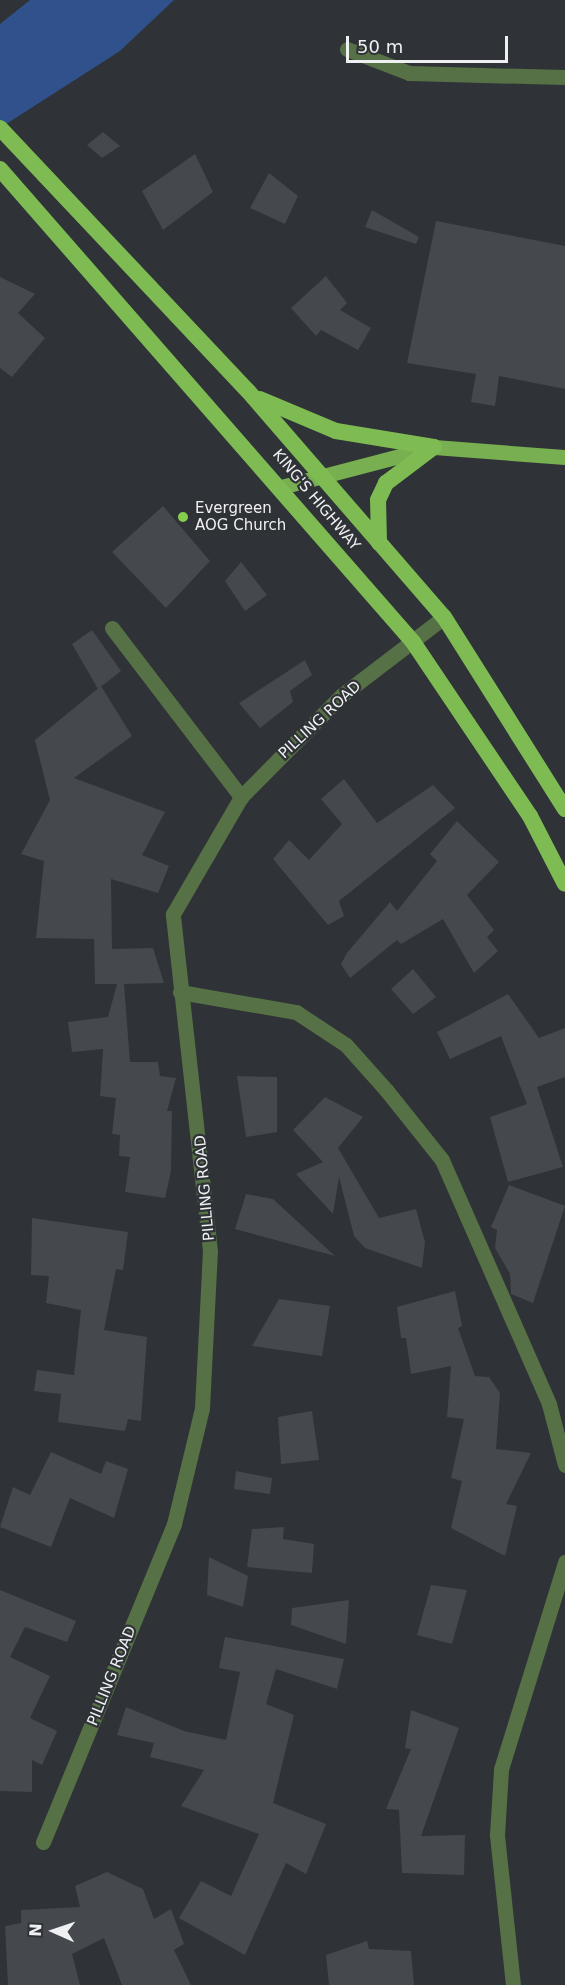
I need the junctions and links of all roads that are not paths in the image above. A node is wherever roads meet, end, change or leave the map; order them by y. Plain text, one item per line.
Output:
1 (347, 49) dead end
2 (565, 77) edge
3 (4, 134) edge
4 (0, 169) edge
5 (248, 391) junction
6 (434, 447) junction
7 (565, 457) edge
8 (316, 474) junction
9 (281, 487) junction
10 (379, 543) junction
11 (444, 617) junction
12 (112, 628) dead end
13 (413, 642) junction
14 (241, 796) junction
15 (565, 809) edge
16 (565, 884) edge
17 (180, 992) junction
18 (565, 1465) edge
19 (565, 1562) edge
20 (43, 1842) dead end
21 (513, 1985) edge

1 - 2 street
3 - 5 highway, KING'S HIGHWAY
4 - 9 highway, KING'S HIGHWAY
5 - 6 highway
5 - 8 highway, KING'S HIGHWAY
6 - 7 main road
6 - 8 main road
6 - 10 highway
8 - 9 main road
8 - 10 highway, KING'S HIGHWAY
9 - 13 highway, KING'S HIGHWAY
10 - 11 highway, KING'S HIGHWAY
11 - 13 street, PILLING ROAD
11 - 15 highway, KING'S HIGHWAY
12 - 14 street
13 - 14 street, PILLING ROAD
13 - 16 highway, KING'S HIGHWAY
14 - 17 street, PILLING ROAD
17 - 18 street
17 - 20 street, PILLING ROAD
19 - 21 street

